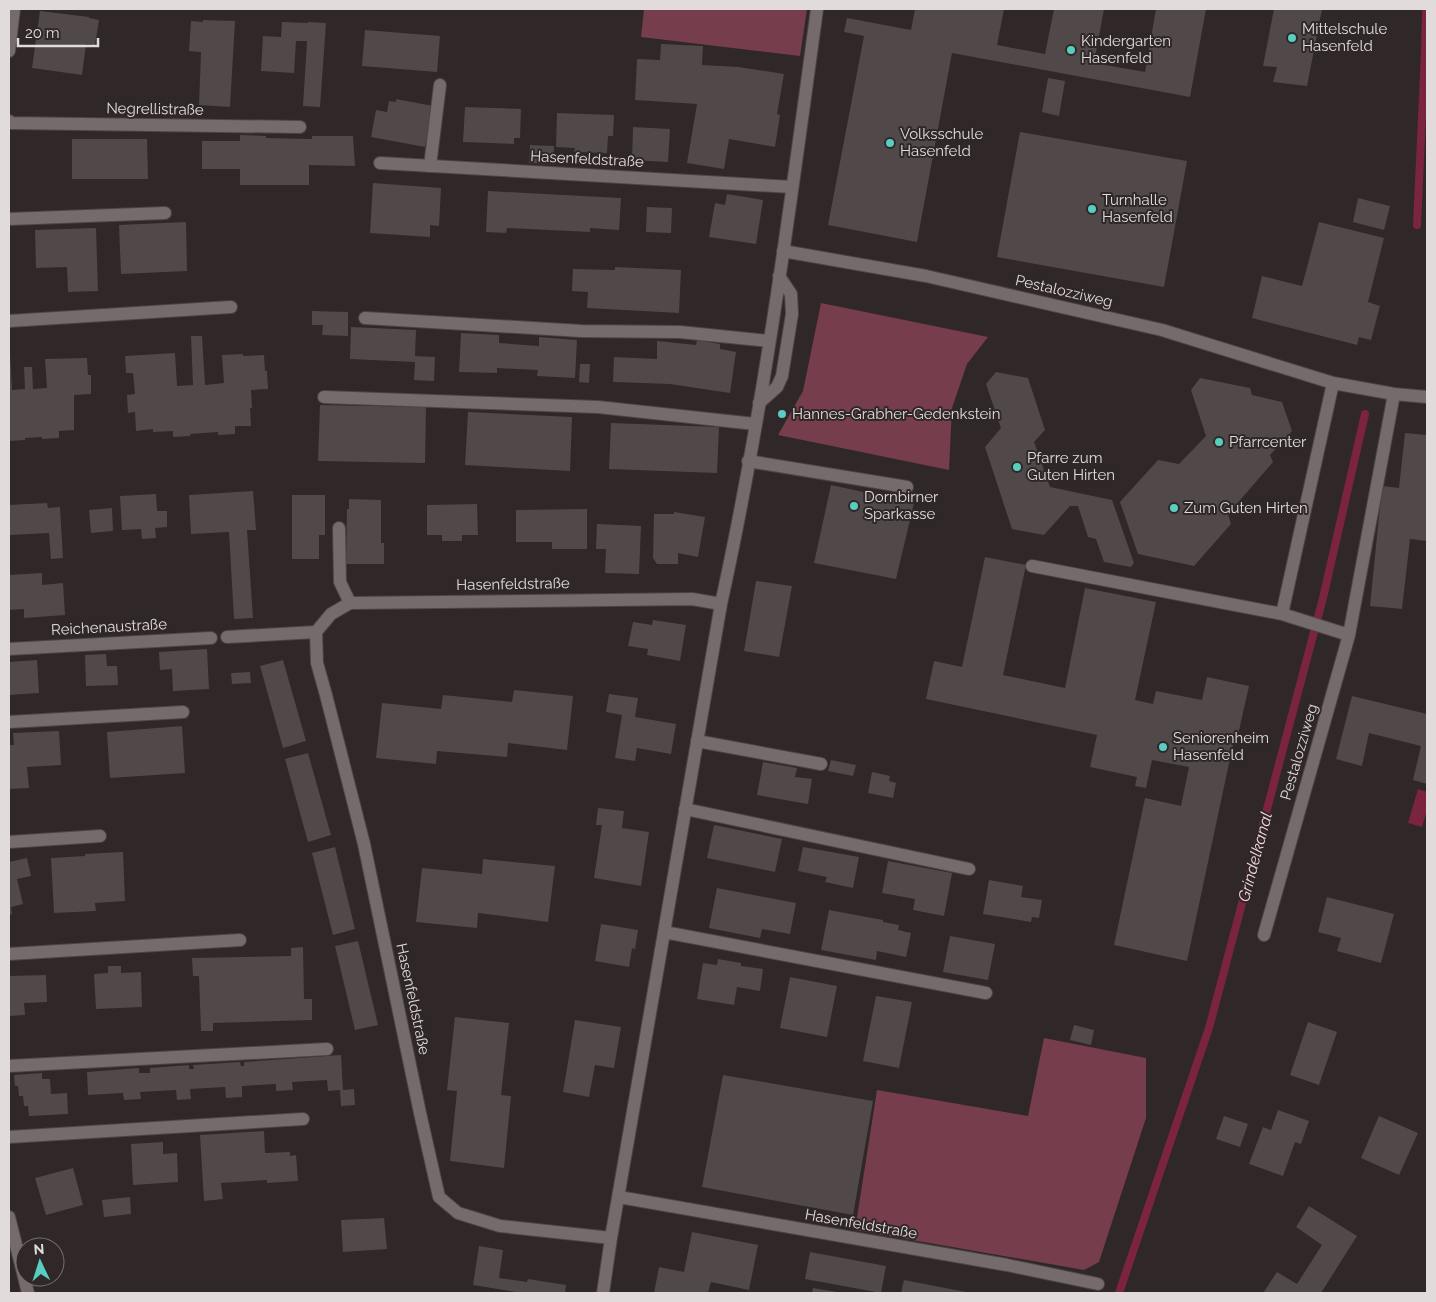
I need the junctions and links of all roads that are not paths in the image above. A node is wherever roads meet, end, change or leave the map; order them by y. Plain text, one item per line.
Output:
1 (14, 9) edge
2 (817, 9) edge
3 (9, 51) edge
4 (440, 85) dead end
5 (9, 122) edge
6 (300, 127) dead end
7 (380, 163) dead end
8 (430, 166) junction
9 (792, 187) junction
10 (165, 213) dead end
11 (9, 220) edge
12 (783, 251) junction
13 (779, 276) junction
14 (231, 307) dead end
15 (365, 318) dead end
16 (9, 321) edge
17 (769, 341) junction
18 (1333, 383) junction
19 (1394, 394) junction
20 (324, 397) dead end
21 (1427, 397) edge
22 (759, 403) junction
23 (755, 424) junction
24 (748, 461) junction
25 (907, 487) dead end
26 (339, 528) dead end
27 (1032, 566) dead end
28 (350, 603) junction
29 (721, 604) junction
30 (1282, 614) junction
31 (316, 632) junction
32 (1349, 635) junction
33 (227, 637) dead end
34 (211, 638) dead end
35 (9, 649) edge
36 (183, 712) dead end
37 (9, 722) edge
38 (697, 741) junction
39 (821, 764) dead end
40 (685, 809) junction
41 (100, 836) dead end
42 (9, 842) edge
43 (969, 869) dead end
44 (664, 932) junction
45 (1264, 935) dead end
46 (240, 940) dead end
47 (9, 954) edge
48 (986, 993) dead end
49 (327, 1049) dead end
50 (9, 1066) edge
51 (303, 1118) dead end
52 (9, 1137) edge
53 (619, 1197) junction
54 (9, 1217) edge
55 (611, 1238) junction
56 (1098, 1284) dead end
57 (28, 1293) edge
58 (603, 1293) edge

1 - 3 street
2 - 9 street
4 - 8 street
5 - 6 street, Negrellistraße
7 - 8 street, Hasenfeldstraße
8 - 9 street, Hasenfeldstraße
9 - 12 street
10 - 11 street
12 - 13 street
12 - 18 street, Pestalozziweg
13 - 17 street
13 - 22 street
14 - 16 street
15 - 17 street
17 - 22 street
18 - 19 street, Pestalozziweg
18 - 30 street
19 - 21 street, Pestalozziweg
19 - 32 street, Pestalozziweg
20 - 23 street
22 - 23 street
23 - 24 street
24 - 25 street
24 - 29 street
26 - 28 street
27 - 30 street
28 - 29 street, Hasenfeldstraße
28 - 31 street
29 - 38 street
30 - 32 street
31 - 33 street
31 - 55 street, Hasenfeldstraße
32 - 45 street, Pestalozziweg
34 - 35 street, Reichenaustraße
36 - 37 street
38 - 39 street
38 - 40 street
40 - 43 street
40 - 44 street
41 - 42 street
44 - 48 street
44 - 53 street
46 - 47 street
49 - 50 street
51 - 52 street
53 - 55 street
53 - 56 street, Hasenfeldstraße
54 - 57 street
55 - 58 street

